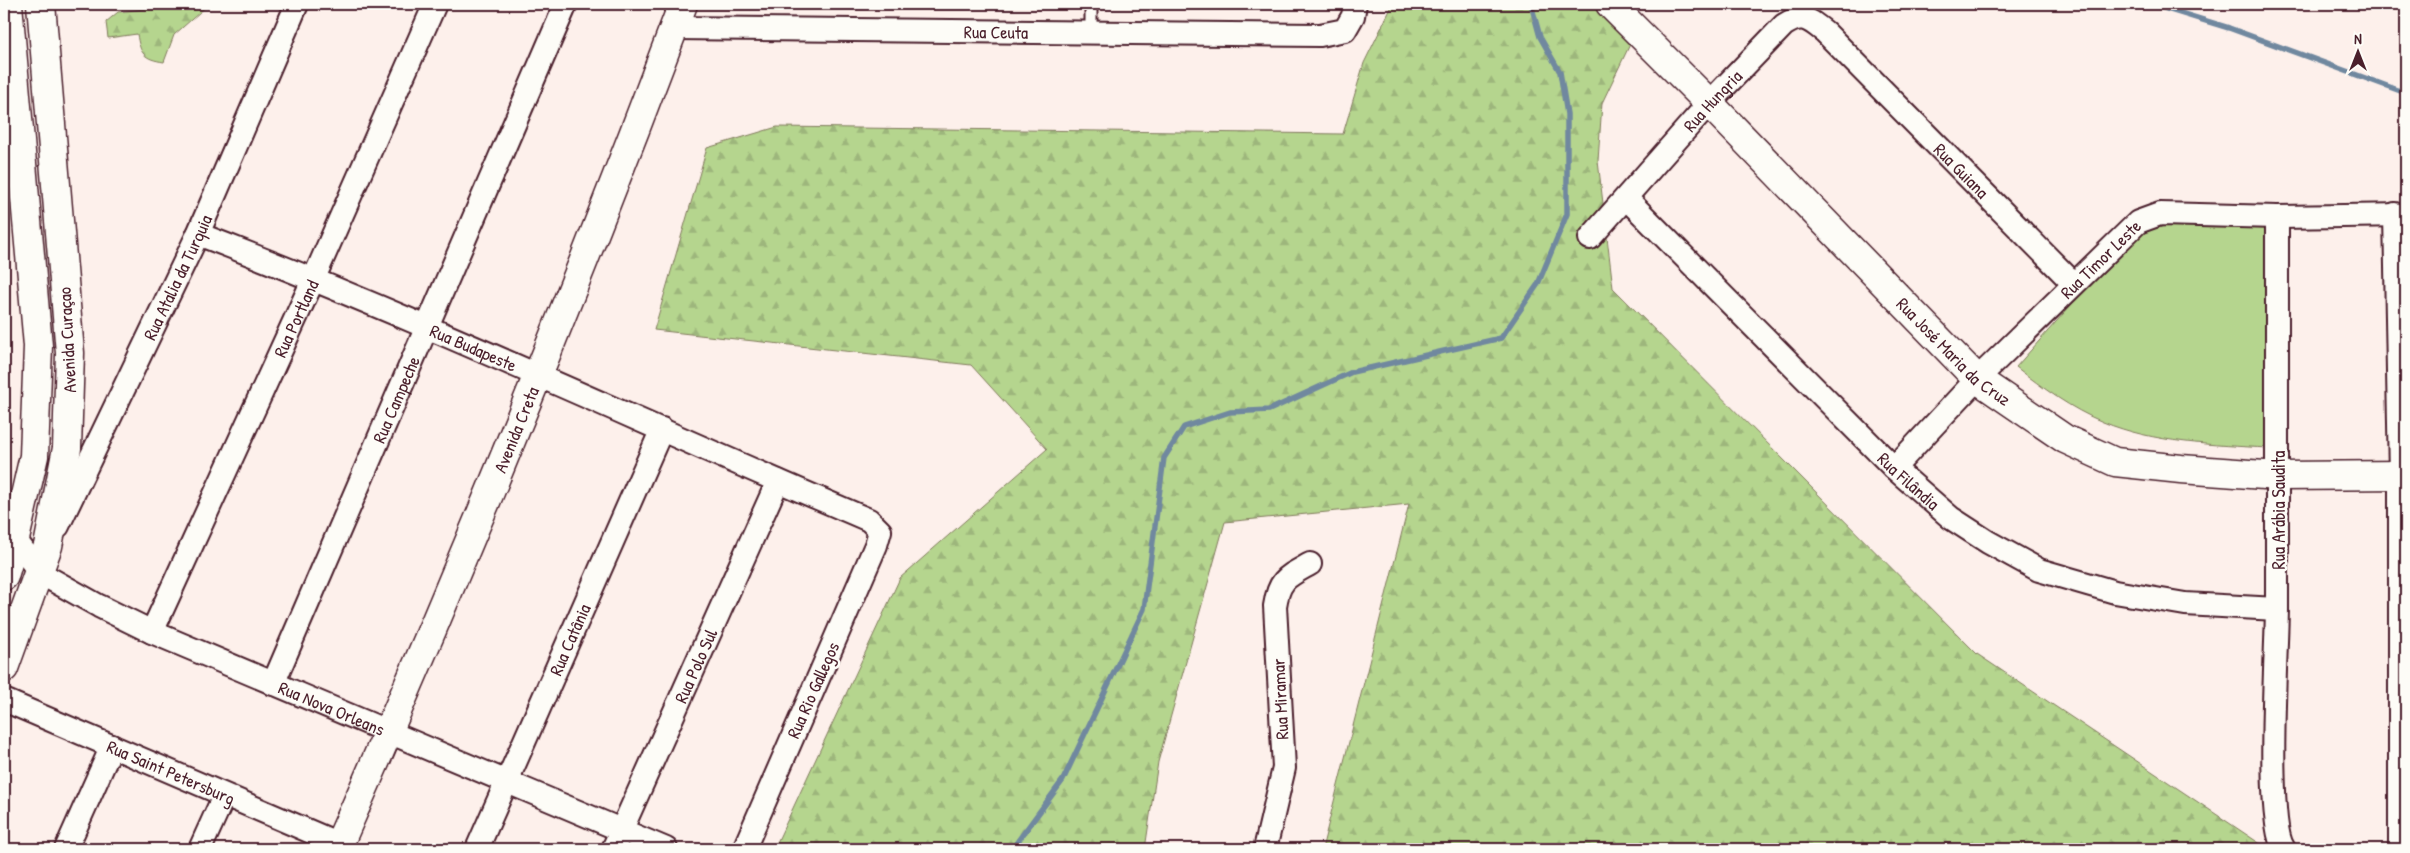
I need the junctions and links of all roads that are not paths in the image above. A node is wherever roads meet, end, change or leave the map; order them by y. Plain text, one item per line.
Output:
1 (8, 4) edge
2 (41, 4) edge
3 (297, 4) edge
4 (435, 4) edge
5 (566, 4) edge
6 (1091, 4) edge
7 (1355, 4) edge
8 (1610, 4) edge
9 (679, 16) edge
10 (1091, 33) junction
11 (1848, 56) joint
12 (1709, 103) junction
13 (1626, 198) junction
14 (2401, 214) edge
15 (2277, 217) junction
16 (198, 234) junction
17 (1590, 238) dead end
18 (314, 278) junction
19 (2074, 284) junction
20 (427, 326) junction
21 (537, 376) junction
22 (1977, 379) junction
23 (662, 429) junction
24 (1894, 468) junction
25 (2403, 474) edge
26 (2278, 476) junction
27 (778, 481) junction
28 (880, 531) joint
29 (16, 539) junction
30 (48, 546) junction
31 (1310, 564) dead end
32 (40, 572) junction
33 (4, 576) edge
34 (2277, 608) junction
35 (152, 632) junction
36 (4, 668) edge
37 (273, 684) junction
38 (4, 700) edge
39 (389, 733) junction
40 (112, 746) junction
41 (506, 780) junction
42 (224, 796) junction
43 (618, 839) edge
44 (338, 847) edge
45 (66, 849) edge
46 (200, 849) edge
47 (477, 849) edge
48 (666, 849) edge
49 (744, 849) edge
50 (1265, 849) edge
51 (2284, 849) edge
52 (2400, 849) edge

1 - 29 street, Avenida Curaçao
2 - 30 street, Avenida Curaçao
3 - 16 street, Rua Atalia da Turquia
4 - 18 street, Rua Portland
5 - 20 street, Rua Campeche
6 - 10 lane
7 - 10 street, Rua Ceuta
8 - 12 street, Rua José Maria da Cruz
9 - 10 street, Rua Ceuta
9 - 21 street, Avenida Creta
11 - 12 street, Rua Hungria
11 - 19 street, Rua Guiana
12 - 13 street, Rua Hungria
12 - 22 street, Rua José Maria da Cruz
13 - 17 street, Rua Hungria
13 - 24 street, Rua Filândia
14 - 15 street, Rua Timor Leste
14 - 25 street
15 - 19 street, Rua Timor Leste
15 - 26 street, Rua Arábia Saudita
16 - 18 street, Rua Budapeste
16 - 30 street, Rua Atalia da Turquia
18 - 20 street, Rua Budapeste
18 - 35 street, Rua Portland
19 - 22 street, Rua Timor Leste
20 - 21 street, Rua Budapeste
20 - 37 street, Rua Campeche
21 - 23 street, Rua Budapeste
21 - 39 street, Avenida Creta
22 - 24 street, Rua Timor Leste
22 - 26 street, Rua José Maria da Cruz
23 - 27 street, Rua Budapeste
23 - 41 street, Rua Catânia
24 - 34 street, Rua Filândia
25 - 26 street, Rua José Maria da Cruz
25 - 52 street
26 - 34 street, Rua Arábia Saudita
27 - 28 street, Rua Budapeste
27 - 43 street, Rua Polo Sul
28 - 49 street, Rua Rio Gallegos
29 - 32 street, Rua Nova Orleans
29 - 33 street, Avenida Curaçao
30 - 32 street, Avenida Curaçao
31 - 50 street, Rua Miramar
32 - 35 street, Rua Nova Orleans
32 - 36 street, Avenida Curaçao
34 - 51 street, Rua Arábia Saudita
35 - 37 street, Rua Nova Orleans
37 - 39 street, Rua Nova Orleans
38 - 40 street, Rua Saint Petersburg
39 - 41 street, Rua Nova Orleans
39 - 44 street, Avenida Creta
40 - 42 street, Rua Saint Petersburg
40 - 45 street
41 - 43 street, Rua Nova Orleans
41 - 47 street, Rua Catânia
42 - 44 street, Rua Saint Petersburg
42 - 46 street
43 - 48 street, Rua Nova Orleans

